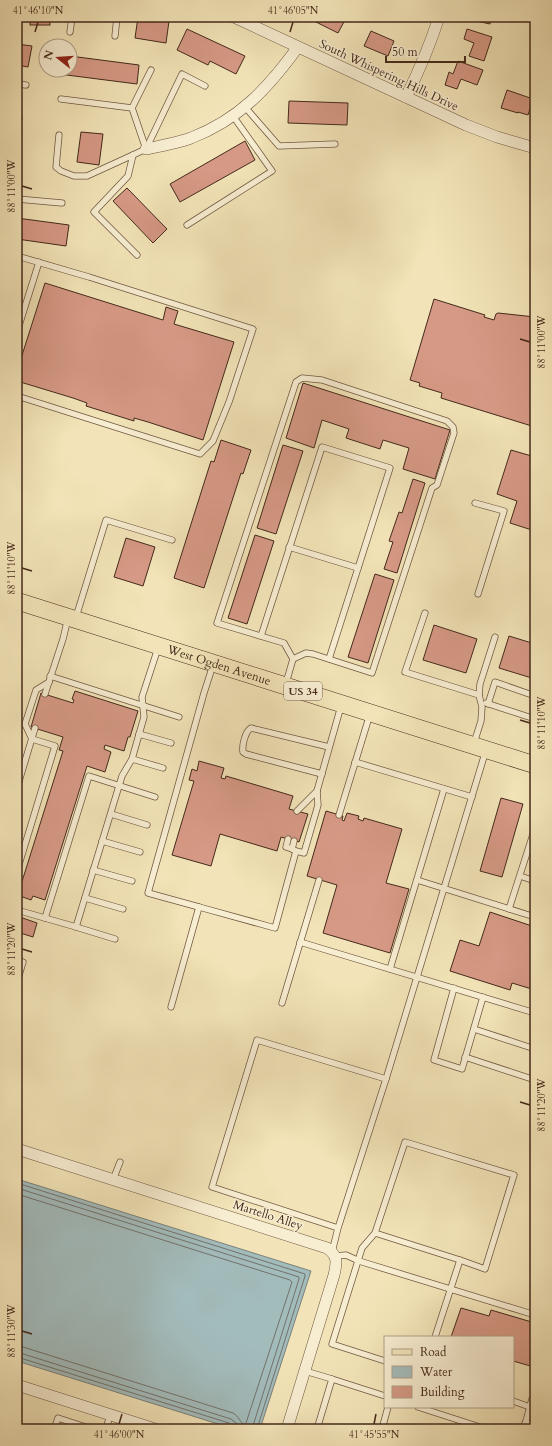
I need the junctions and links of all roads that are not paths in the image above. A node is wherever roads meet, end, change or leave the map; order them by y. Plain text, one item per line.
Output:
1 (72, 17) edge
2 (117, 17) edge
3 (236, 17) edge
4 (439, 17) edge
5 (70, 32) dead end
6 (115, 36) dead end
7 (298, 47) junction
8 (151, 70) dead end
9 (17, 84) edge
10 (26, 85) dead end
11 (205, 86) dead end
12 (406, 97) junction
13 (60, 99) dead end
14 (245, 107) junction
15 (132, 108) junction
16 (232, 116) junction
17 (19, 118) dead end
18 (59, 135) dead end
19 (17, 136) edge
20 (335, 144) dead end
21 (535, 148) edge
22 (146, 149) junction
23 (133, 155) junction
24 (17, 199) edge
25 (62, 203) dead end
26 (187, 225) dead end
27 (137, 255) dead end
28 (17, 256) edge
29 (39, 262) junction
30 (17, 332) edge
31 (17, 396) edge
32 (475, 503) dead end
33 (172, 540) dead end
34 (289, 547) junction
35 (358, 568) junction
36 (478, 594) dead end
37 (17, 601) edge
38 (424, 613) dead end
39 (72, 618) junction
40 (261, 636) junction
41 (495, 637) dead end
42 (159, 646) junction
43 (293, 659) junction
44 (329, 659) junction
45 (214, 663) junction
46 (50, 679) junction
47 (285, 686) junction
48 (45, 694) dead end
49 (535, 696) edge
50 (480, 698) junction
51 (342, 704) junction
52 (488, 704) junction
53 (143, 705) junction
54 (370, 713) junction
55 (180, 716) dead end
56 (535, 719) edge
57 (35, 728) dead end
58 (139, 734) junction
59 (32, 739) junction
60 (171, 743) dead end
61 (329, 747) junction
62 (480, 747) junction
63 (132, 759) junction
64 (355, 762) junction
65 (535, 765) edge
66 (163, 768) dead end
67 (322, 774) junction
68 (119, 786) junction
69 (17, 788) edge
70 (444, 789) junction
71 (317, 791) junction
72 (155, 797) dead end
73 (472, 797) junction
74 (306, 802) junction
75 (296, 811) dead end
76 (303, 813) dead end
77 (110, 814) junction
78 (339, 815) dead end
79 (147, 825) dead end
80 (535, 828) edge
81 (288, 839) dead end
82 (102, 841) junction
83 (294, 841) dead end
84 (529, 848) junction
85 (294, 850) junction
86 (535, 850) edge
87 (140, 852) dead end
88 (93, 870) junction
89 (17, 871) edge
90 (520, 876) junction
91 (319, 880) dead end
92 (417, 880) junction
93 (132, 881) dead end
94 (535, 881) edge
95 (444, 888) junction
96 (85, 898) junction
97 (198, 907) junction
98 (123, 909) dead end
99 (510, 909) junction
100 (17, 910) edge
101 (535, 916) edge
102 (45, 918) junction
103 (76, 927) junction
104 (115, 939) dead end
105 (300, 942) junction
106 (17, 960) edge
107 (390, 969) junction
108 (418, 977) junction
109 (17, 982) edge
110 (454, 988) junction
111 (483, 997) junction
112 (282, 1003) dead end
113 (171, 1007) dead end
114 (535, 1013) edge
115 (474, 1029) junction
116 (535, 1049) edge
117 (466, 1057) junction
118 (386, 1079) junction
119 (535, 1080) edge
120 (17, 1150) edge
121 (120, 1162) dead end
122 (113, 1180) junction
123 (338, 1228) junction
124 (375, 1233) junction
125 (334, 1254) junction
126 (460, 1260) junction
127 (359, 1261) junction
128 (451, 1289) junction
129 (535, 1315) edge
130 (435, 1336) edge
131 (384, 1361) edge
132 (305, 1370) junction
133 (332, 1380) junction
134 (17, 1385) edge
135 (535, 1395) edge
136 (384, 1396) edge
137 (514, 1401) edge
138 (530, 1407) junction
139 (388, 1408) edge
140 (421, 1408) edge
141 (110, 1415) junction
142 (525, 1423) junction
143 (535, 1426) edge
144 (54, 1429) edge
145 (92, 1429) edge
146 (106, 1429) edge
147 (154, 1429) edge
148 (287, 1429) edge
149 (317, 1429) edge
150 (382, 1429) edge
151 (486, 1429) edge
152 (524, 1429) edge

1 - 5 lane
2 - 6 lane
3 - 7 street, South Whispering Hills Drive
4 - 12 street
7 - 12 street, South Whispering Hills Drive
7 - 14 street
8 - 15 lane
9 - 10 lane
11 - 22 lane
12 - 21 street, South Whispering Hills Drive
13 - 15 lane
14 - 16 street
14 - 20 lane
15 - 22 lane
16 - 22 street
16 - 26 lane
17 - 19 lane
18 - 23 lane
22 - 23 lane
23 - 27 lane
24 - 25 lane
28 - 29 lane
29 - 30 lane
29 - 31 lane
32 - 36 lane
33 - 39 lane
34 - 35 lane
34 - 35 lane
34 - 40 lane
35 - 44 lane
37 - 39 main road, West Ogden Avenue / US 34
38 - 50 lane
39 - 42 main road, West Ogden Avenue / US 34
39 - 46 lane
40 - 43 lane
40 - 44 lane
41 - 50 lane
42 - 45 main road, West Ogden Avenue / US 34
42 - 53 lane
43 - 44 lane
43 - 47 lane
45 - 47 main road, West Ogden Avenue / US 34
45 - 97 lane
46 - 48 lane
46 - 53 lane
46 - 59 lane
47 - 51 main road, West Ogden Avenue / US 34
49 - 52 lane
50 - 52 lane
50 - 62 lane
51 - 54 main road, West Ogden Avenue / US 34
51 - 61 lane
52 - 56 lane
53 - 55 lane
53 - 58 lane
54 - 62 main road, West Ogden Avenue / US 34
54 - 64 lane
57 - 59 lane
58 - 60 lane
58 - 63 lane
59 - 69 lane
59 - 89 lane
61 - 67 lane
61 - 67 lane
62 - 65 main road, West Ogden Avenue / US 34
62 - 73 lane
63 - 66 lane
63 - 68 lane
64 - 70 lane
64 - 78 lane
67 - 71 lane
68 - 72 lane
68 - 77 lane
68 - 102 lane
70 - 73 lane
70 - 92 lane
71 - 74 lane
71 - 85 lane
73 - 95 lane
74 - 75 lane
74 - 76 lane
77 - 79 lane
77 - 82 lane
80 - 84 lane
81 - 85 lane
82 - 87 lane
82 - 88 lane
83 - 85 lane
84 - 86 lane
84 - 90 lane
85 - 97 lane
88 - 93 lane
88 - 96 lane
90 - 94 lane
90 - 99 lane
91 - 105 lane
92 - 95 lane
92 - 107 lane
95 - 99 lane
95 - 108 lane
96 - 98 lane
96 - 103 lane
97 - 113 lane
99 - 101 lane
100 - 102 lane
102 - 103 lane
103 - 104 lane
105 - 107 lane
105 - 112 lane
106 - 109 lane
107 - 108 lane
108 - 110 lane
108 - 118 lane
110 - 111 lane
110 - 117 lane
111 - 114 lane
111 - 115 lane
115 - 116 lane
115 - 117 lane
117 - 119 lane
118 - 123 lane
118 - 123 lane
120 - 122 street, Martello Alley
121 - 122 lane
122 - 125 street, Martello Alley
123 - 125 lane
124 - 126 lane
124 - 126 lane
124 - 127 lane
125 - 127 lane
125 - 132 street
126 - 128 lane
127 - 128 lane
127 - 131 lane
128 - 129 lane
128 - 130 lane
132 - 133 lane
132 - 148 street
133 - 136 lane
133 - 149 lane
134 - 141 street
135 - 138 lane
137 - 138 lane
138 - 142 lane
139 - 150 lane
140 - 151 lane
141 - 146 lane
141 - 147 street
142 - 143 lane
142 - 152 lane
144 - 145 lane

